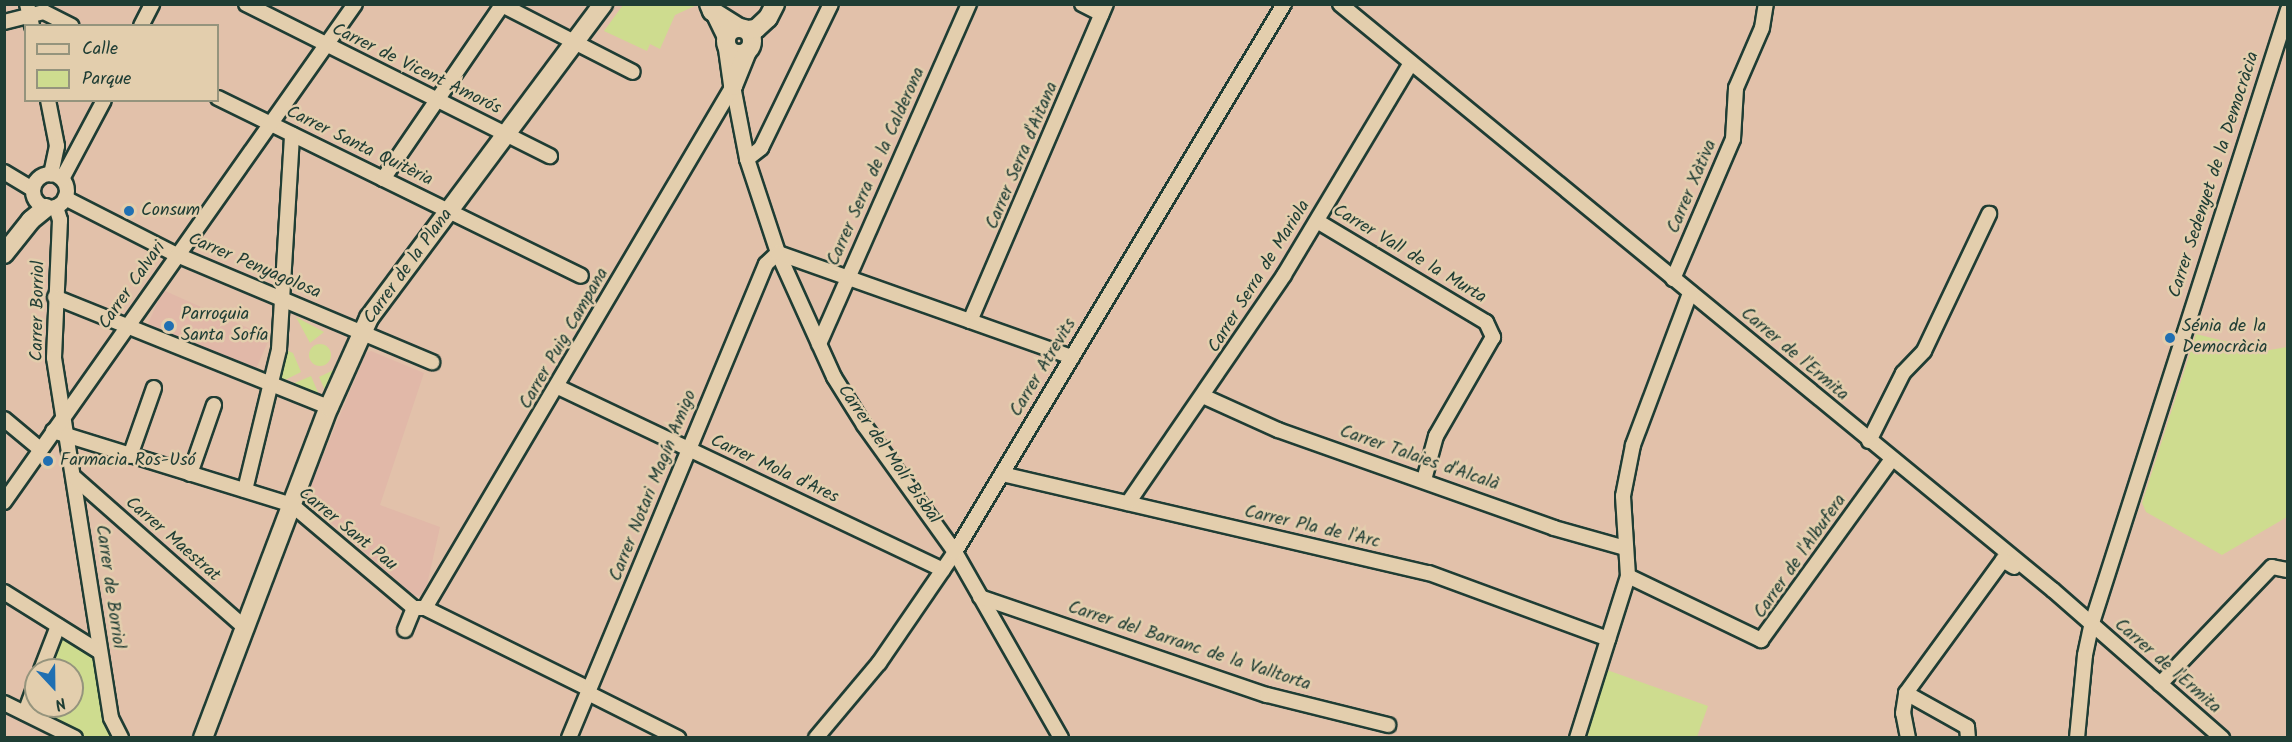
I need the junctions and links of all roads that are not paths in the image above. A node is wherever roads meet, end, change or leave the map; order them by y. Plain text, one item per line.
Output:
1 (152, 4) edge
2 (246, 4) edge
3 (354, 4) edge
4 (603, 4) edge
5 (775, 4) edge
6 (831, 4) edge
7 (969, 4) edge
8 (1082, 4) edge
9 (1284, 4) edge
10 (1340, 4) edge
11 (1766, 4) edge
12 (502, 5) edge
13 (711, 8) edge
14 (49, 9) edge
15 (1104, 9) edge
16 (2288, 10) edge
17 (30, 15) edge
18 (4, 22) edge
19 (69, 24) edge
20 (142, 24) edge
21 (735, 36) junction
22 (575, 43) junction
23 (326, 45) junction
24 (1411, 63) junction
25 (633, 72) dead end
26 (733, 86) junction
27 (219, 98) edge
28 (439, 101) junction
29 (48, 102) edge
30 (103, 102) edge
31 (271, 124) junction
32 (292, 134) junction
33 (506, 135) junction
34 (550, 156) dead end
35 (747, 159) junction
36 (4, 172) edge
37 (57, 176) junction
38 (383, 180) junction
39 (45, 197) junction
40 (448, 212) junction
41 (1989, 214) dead end
42 (1317, 221) junction
43 (4, 242) edge
44 (778, 253) junction
45 (4, 254) edge
46 (177, 255) junction
47 (581, 276) dead end
48 (848, 278) junction
49 (1673, 279) junction
50 (1690, 293) junction
51 (55, 297) junction
52 (280, 298) junction
53 (970, 321) junction
54 (126, 326) junction
55 (362, 333) junction
56 (819, 344) junction
57 (1072, 357) junction
58 (432, 362) dead end
59 (271, 384) junction
60 (558, 387) junction
61 (154, 388) dead end
62 (1204, 396) junction
63 (214, 405) dead end
64 (329, 407) junction
65 (63, 416) junction
66 (4, 419) edge
67 (53, 431) junction
68 (69, 439) junction
69 (1869, 441) junction
70 (40, 449) junction
71 (688, 449) junction
72 (130, 456) junction
73 (1892, 459) junction
74 (190, 474) junction
75 (1002, 474) junction
76 (75, 478) junction
77 (1424, 480) junction
78 (245, 490) junction
79 (4, 502) edge
80 (1128, 503) junction
81 (292, 505) junction
82 (1625, 548) junction
83 (955, 552) junction
84 (943, 570) junction
85 (2288, 570) edge
86 (1628, 576) junction
87 (2053, 590) junction
88 (4, 592) edge
89 (980, 597) junction
90 (420, 608) junction
91 (58, 626) junction
92 (2091, 626) junction
93 (245, 628) junction
94 (405, 630) dead end
95 (1608, 639) junction
96 (100, 652) junction
97 (46, 658) edge
98 (2160, 684) junction
99 (588, 691) junction
100 (1906, 693) junction
101 (4, 702) edge
102 (24, 712) edge
103 (37, 718) edge
104 (1388, 725) dead end
105 (75, 738) edge
106 (122, 738) edge
107 (203, 738) edge
108 (569, 738) edge
109 (678, 738) edge
110 (816, 738) edge
111 (1060, 738) edge
112 (1577, 738) edge
113 (1908, 738) edge
114 (1968, 738) edge
115 (2077, 738) edge
116 (2222, 738) edge

1 - 20 street
2 - 23 street, Carrer de Vicent Amorós
3 - 23 street, Carrer Calvari
4 - 22 main road, Carrer de la Plana
5 - 21 main road
6 - 35 street
7 - 48 street, Carrer Serra de la Calderona
8 - 15 street
9 - 57 street, Carrer Atrevits
10 - 24 street, Carrer de l'Ermita
11 - 49 street, Carrer Xàtiva
12 - 22 street
12 - 28 street
13 - 21 main road
14 - 17 street
14 - 19 street
15 - 53 street, Carrer Serra d'Aitana
16 - 92 street, Carrer Sedenyet de la Democràcia
17 - 18 street
21 - 26 main road, Carrer del Molí Bisbal
21 - 26 main road
22 - 25 street
22 - 33 main road, Carrer de la Plana
23 - 28 street, Carrer de Vicent Amorós
23 - 31 street, Carrer Calvari
24 - 42 street, Carrer Serra de Mariola
24 - 49 street, Carrer de l'Ermita
26 - 35 street, Carrer del Molí Bisbal
26 - 60 street, Carrer Puig Campana
27 - 31 street, Carrer Santa Quitèria
28 - 33 street, Carrer de Vicent Amorós
28 - 38 street
29 - 37 street
30 - 37 street
31 - 32 street, Carrer Santa Quitèria
31 - 46 street, Carrer Calvari
32 - 38 street, Carrer Santa Quitèria
32 - 52 street
33 - 34 street, Carrer de Vicent Amorós
33 - 40 main road, Carrer de la Plana
35 - 44 street, Carrer del Molí Bisbal
36 - 39 street
37 - 39 street
37 - 39 street, Carrer Borriol
38 - 40 street, Carrer Santa Quitèria
39 - 43 main road
39 - 45 main road
39 - 46 street, Carrer Penyagolosa
39 - 51 street, Carrer Borriol
40 - 47 street, Carrer Santa Quitèria
40 - 55 main road, Carrer de la Plana
41 - 69 street
42 - 62 street, Carrer Serra de Mariola
42 - 77 street, Carrer Vall de la Murta
44 - 48 street
44 - 56 street, Carrer del Molí Bisbal
44 - 71 street, Carrer Notari Magín Amigo
46 - 52 street, Carrer Penyagolosa
46 - 54 street, Carrer Calvari
48 - 53 street
48 - 56 street, Carrer Serra de la Calderona
49 - 50 street, Carrer de l'Ermita
50 - 69 street, Carrer de l'Ermita
50 - 82 street
51 - 54 street
51 - 65 street, Carrer Borriol
52 - 55 street, Carrer Penyagolosa
52 - 59 street
53 - 57 street
54 - 59 street
54 - 65 street, Carrer Calvari
55 - 58 street, Carrer Penyagolosa
55 - 64 main road, Carrer de la Plana
56 - 83 street, Carrer del Molí Bisbal
57 - 75 street, Carrer Atrevits
59 - 64 street
59 - 78 street
60 - 71 street, Carrer Mola d'Ares
60 - 90 street, Carrer Puig Campana
61 - 72 street
62 - 77 street, Carrer Talaies d'Alcalà
62 - 80 street, Carrer Serra de Mariola
63 - 74 street
64 - 81 main road, Carrer de la Plana
65 - 67 street, Carrer Calvari
65 - 68 street, Carrer de Borriol
66 - 70 street
67 - 68 street
67 - 70 street, Carrer Calvari
68 - 72 street, Carrer Sant Pau
68 - 76 street, Carrer de Borriol
69 - 73 street, Carrer de l'Ermita
70 - 79 street, Carrer Calvari
71 - 84 street, Carrer Mola d'Ares
71 - 99 street, Carrer Notari Magín Amigo
72 - 74 street, Carrer Sant Pau
73 - 86 street, Carrer de l'Albufera
73 - 87 street, Carrer de l'Ermita
74 - 78 street, Carrer Sant Pau
75 - 80 street, Carrer Pla de l'Arc
75 - 83 street, Carrer Atrevits
76 - 93 street, Carrer Maestrat
76 - 96 street, Carrer de Borriol
77 - 82 street, Carrer Talaies d'Alcalà
78 - 81 street, Carrer Sant Pau
80 - 95 street, Carrer Pla de l'Arc
81 - 90 street, Carrer Sant Pau
81 - 93 main road, Carrer de la Plana
82 - 86 street
83 - 84 street, Carrer Atrevits
83 - 89 street, Carrer del Molí Bisbal
84 - 110 street, Carrer Atrevits
85 - 98 street
86 - 95 street
87 - 92 street, Carrer de l'Ermita
87 - 100 street
88 - 91 street
89 - 104 street, Carrer del Barranc de la Valltorta
89 - 111 street, Carrer del Molí Bisbal
90 - 94 street, Carrer Puig Campana
90 - 99 street, Carrer Sant Pau
91 - 96 street
91 - 97 street
92 - 98 street, Carrer de l'Ermita
92 - 115 street, Carrer Sedenyet de la Democràcia
93 - 107 main road, Carrer de la Plana
95 - 112 street
96 - 106 street, Carrer de Borriol
98 - 116 street, Carrer de l'Ermita
99 - 108 street, Carrer Notari Magín Amigo
99 - 109 street, Carrer Sant Pau
100 - 113 street
100 - 114 street
101 - 102 street
103 - 105 street

